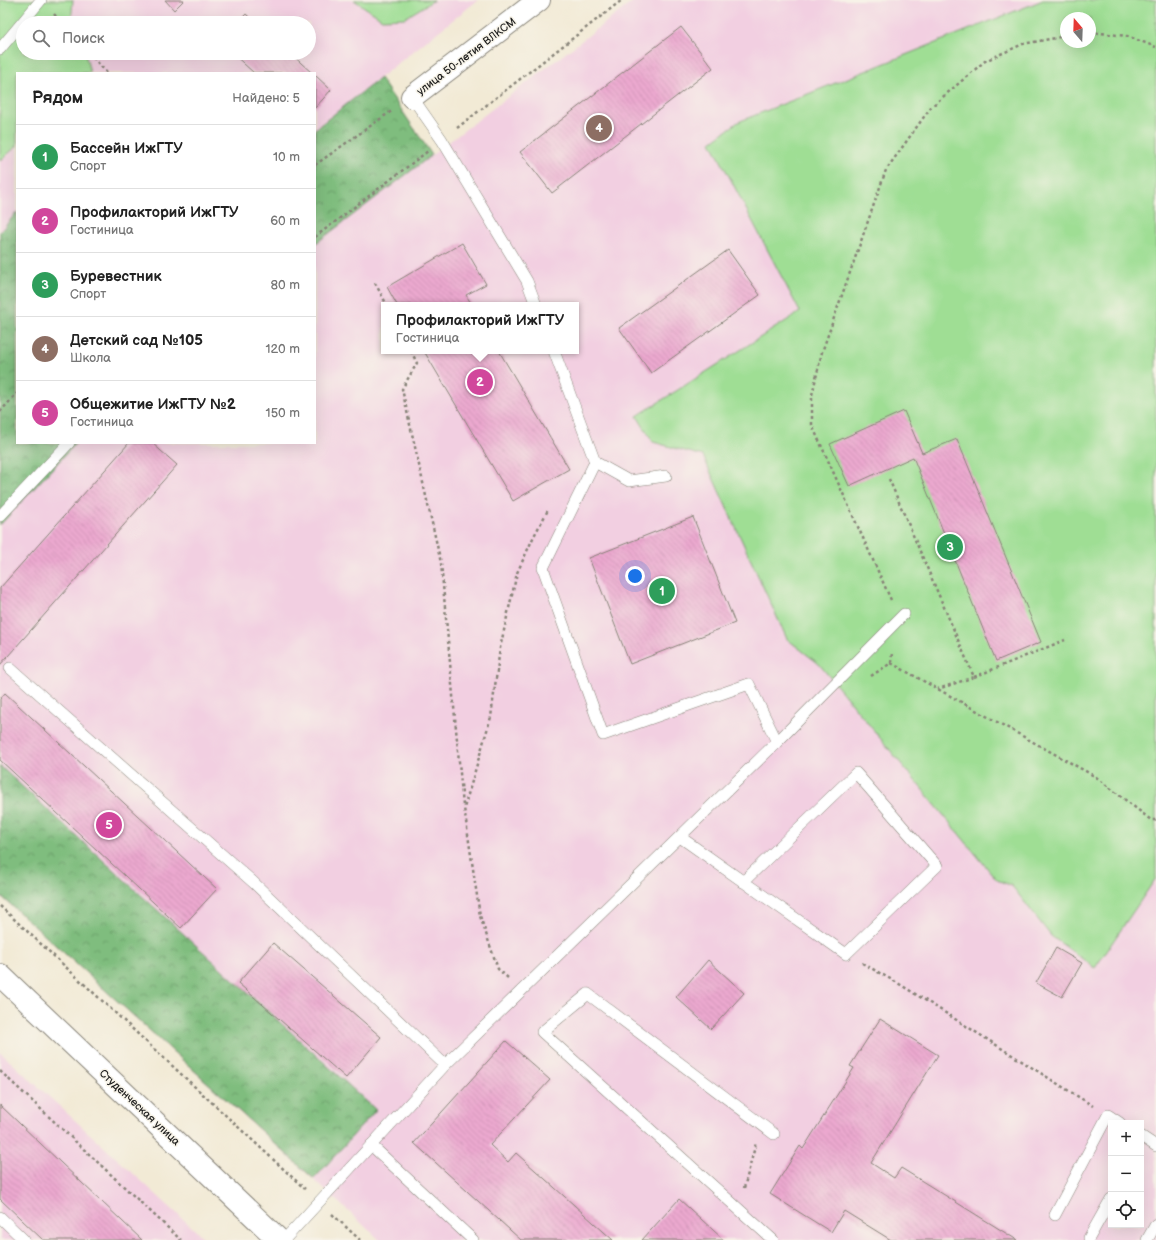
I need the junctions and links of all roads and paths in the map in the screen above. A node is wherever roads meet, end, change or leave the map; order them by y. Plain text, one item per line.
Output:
1 (41, 0) edge
2 (539, 0) edge
3 (622, 0) edge
4 (28, 16) edge
5 (16, 30) edge
6 (1096, 33) edge
7 (1060, 37) edge
8 (1156, 47) edge
9 (0, 49) edge
10 (95, 60) edge
11 (106, 72) edge
12 (412, 97) junction
13 (442, 140) junction
14 (316, 163) edge
15 (316, 236) edge
16 (375, 283) dead end
17 (384, 302) edge
18 (535, 302) edge
19 (412, 354) edge
20 (555, 354) edge
21 (16, 394) edge
22 (0, 412) edge
23 (68, 444) edge
24 (595, 462) junction
25 (666, 476) dead end
26 (889, 479) dead end
27 (549, 509) dead end
28 (0, 516) edge
29 (904, 614) dead end
30 (895, 623) junction
31 (1065, 640) dead end
32 (891, 663) junction
33 (10, 668) dead end
34 (974, 677) junction
35 (869, 678) dead end
36 (938, 689) junction
37 (777, 742) junction
38 (464, 808) junction
39 (1156, 820) edge
40 (680, 837) junction
41 (743, 882) junction
42 (0, 906) edge
43 (846, 954) junction
44 (0, 975) edge
45 (522, 991) junction
46 (445, 1065) junction
47 (0, 1071) edge
48 (1108, 1115) junction
49 (1116, 1120) edge
50 (761, 1124) junction
51 (774, 1134) dead end
52 (1144, 1142) edge
53 (371, 1145) junction
54 (1156, 1146) edge
55 (319, 1202) junction
56 (1108, 1204) edge
57 (738, 1210) junction
58 (1055, 1215) dead end
59 (0, 1217) edge
60 (1156, 1224) edge
61 (766, 1238) edge
62 (1089, 1238) dead end
63 (24, 1240) edge
64 (181, 1240) edge
65 (280, 1240) edge
66 (284, 1240) edge
67 (360, 1240) edge
68 (473, 1240) edge
69 (1147, 1240) edge

1 - 4 lane
2 - 12 street, улица 50-летия ВЛКСМ
3 - 13 path
5 - 9 lane
6 - 8 path
7 - 30 path
10 - 11 path
12 - 13 lane
12 - 14 path
13 - 15 path
13 - 18 lane
16 - 17 path
19 - 38 path
20 - 24 lane
21 - 22 path
23 - 28 lane
24 - 25 lane
24 - 37 lane
26 - 34 path
27 - 38 path
29 - 30 lane
30 - 32 path
30 - 37 lane
31 - 34 path
32 - 35 path
32 - 36 path
33 - 46 lane
34 - 36 path
36 - 39 path
37 - 40 lane
38 - 45 path
40 - 41 lane
40 - 45 lane
41 - 43 lane
41 - 43 lane
42 - 55 path
43 - 48 path
44 - 65 street, Студенческая улица
45 - 46 lane
46 - 53 lane
47 - 64 path
48 - 49 lane
48 - 58 lane
50 - 51 lane
50 - 57 path
50 - 57 lane
52 - 54 lane
53 - 55 lane
53 - 68 lane
55 - 66 lane
55 - 67 path
56 - 62 lane
57 - 61 lane
59 - 63 lane
60 - 69 lane

